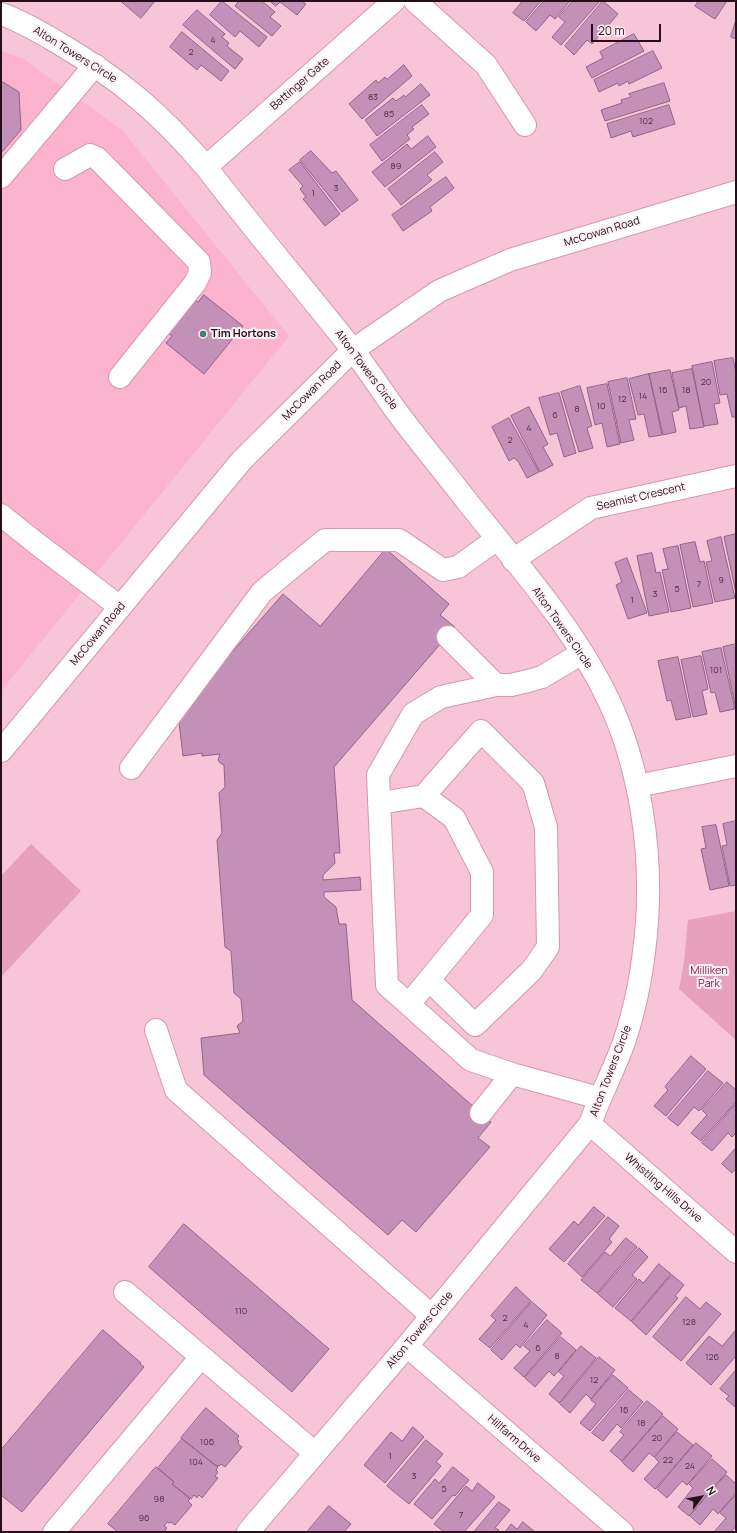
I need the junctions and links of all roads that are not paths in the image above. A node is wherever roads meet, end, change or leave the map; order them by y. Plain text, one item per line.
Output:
1 (394, 1) edge
2 (416, 1) edge
3 (1, 14) edge
4 (95, 65) junction
5 (525, 125) dead end
6 (206, 167) junction
7 (66, 169) dead end
8 (1, 177) edge
9 (736, 192) edge
10 (353, 350) junction
11 (120, 377) dead end
12 (736, 476) edge
13 (1, 515) edge
14 (497, 539) junction
15 (513, 560) junction
16 (120, 607) junction
17 (448, 637) dead end
18 (582, 653) junction
19 (496, 685) junction
20 (1, 751) edge
21 (736, 766) edge
22 (131, 768) dead end
23 (637, 786) junction
24 (424, 796) junction
25 (379, 804) junction
26 (429, 980) junction
27 (409, 1004) junction
28 (156, 1030) dead end
29 (512, 1074) junction
30 (599, 1098) junction
31 (481, 1113) dead end
32 (590, 1124) junction
33 (736, 1252) edge
34 (125, 1292) dead end
35 (432, 1316) junction
36 (407, 1346) junction
37 (201, 1357) junction
38 (315, 1453) junction
39 (54, 1532) edge
40 (248, 1532) edge
41 (622, 1532) edge

1 - 6 street, Battinger Gate
2 - 5 street
3 - 4 street, Alton Towers Circle
4 - 6 street, Alton Towers Circle
4 - 8 street
6 - 10 street, Alton Towers Circle
7 - 11 street
9 - 10 street, McCowan Road
10 - 14 street, Alton Towers Circle
10 - 16 street, McCowan Road
12 - 15 street, Seamist Crescent
13 - 16 street
14 - 15 street, Alton Towers Circle
14 - 22 street
15 - 18 street, Alton Towers Circle
16 - 20 street, McCowan Road
17 - 19 street
18 - 19 street
18 - 23 street, Alton Towers Circle
19 - 25 street
21 - 23 street
23 - 30 street, Alton Towers Circle
24 - 25 street
24 - 26 street
24 - 26 street
25 - 27 street
26 - 27 street
27 - 29 street
28 - 35 street
29 - 30 street
29 - 31 street
30 - 32 street, Alton Towers Circle
32 - 33 street, Whistling Hills Drive
32 - 35 street, Alton Towers Circle
34 - 37 street
35 - 36 street, Alton Towers Circle
36 - 38 street, Alton Towers Circle
36 - 41 street, Hillfarm Drive
37 - 38 street
37 - 39 street
38 - 40 street, Alton Towers Circle

